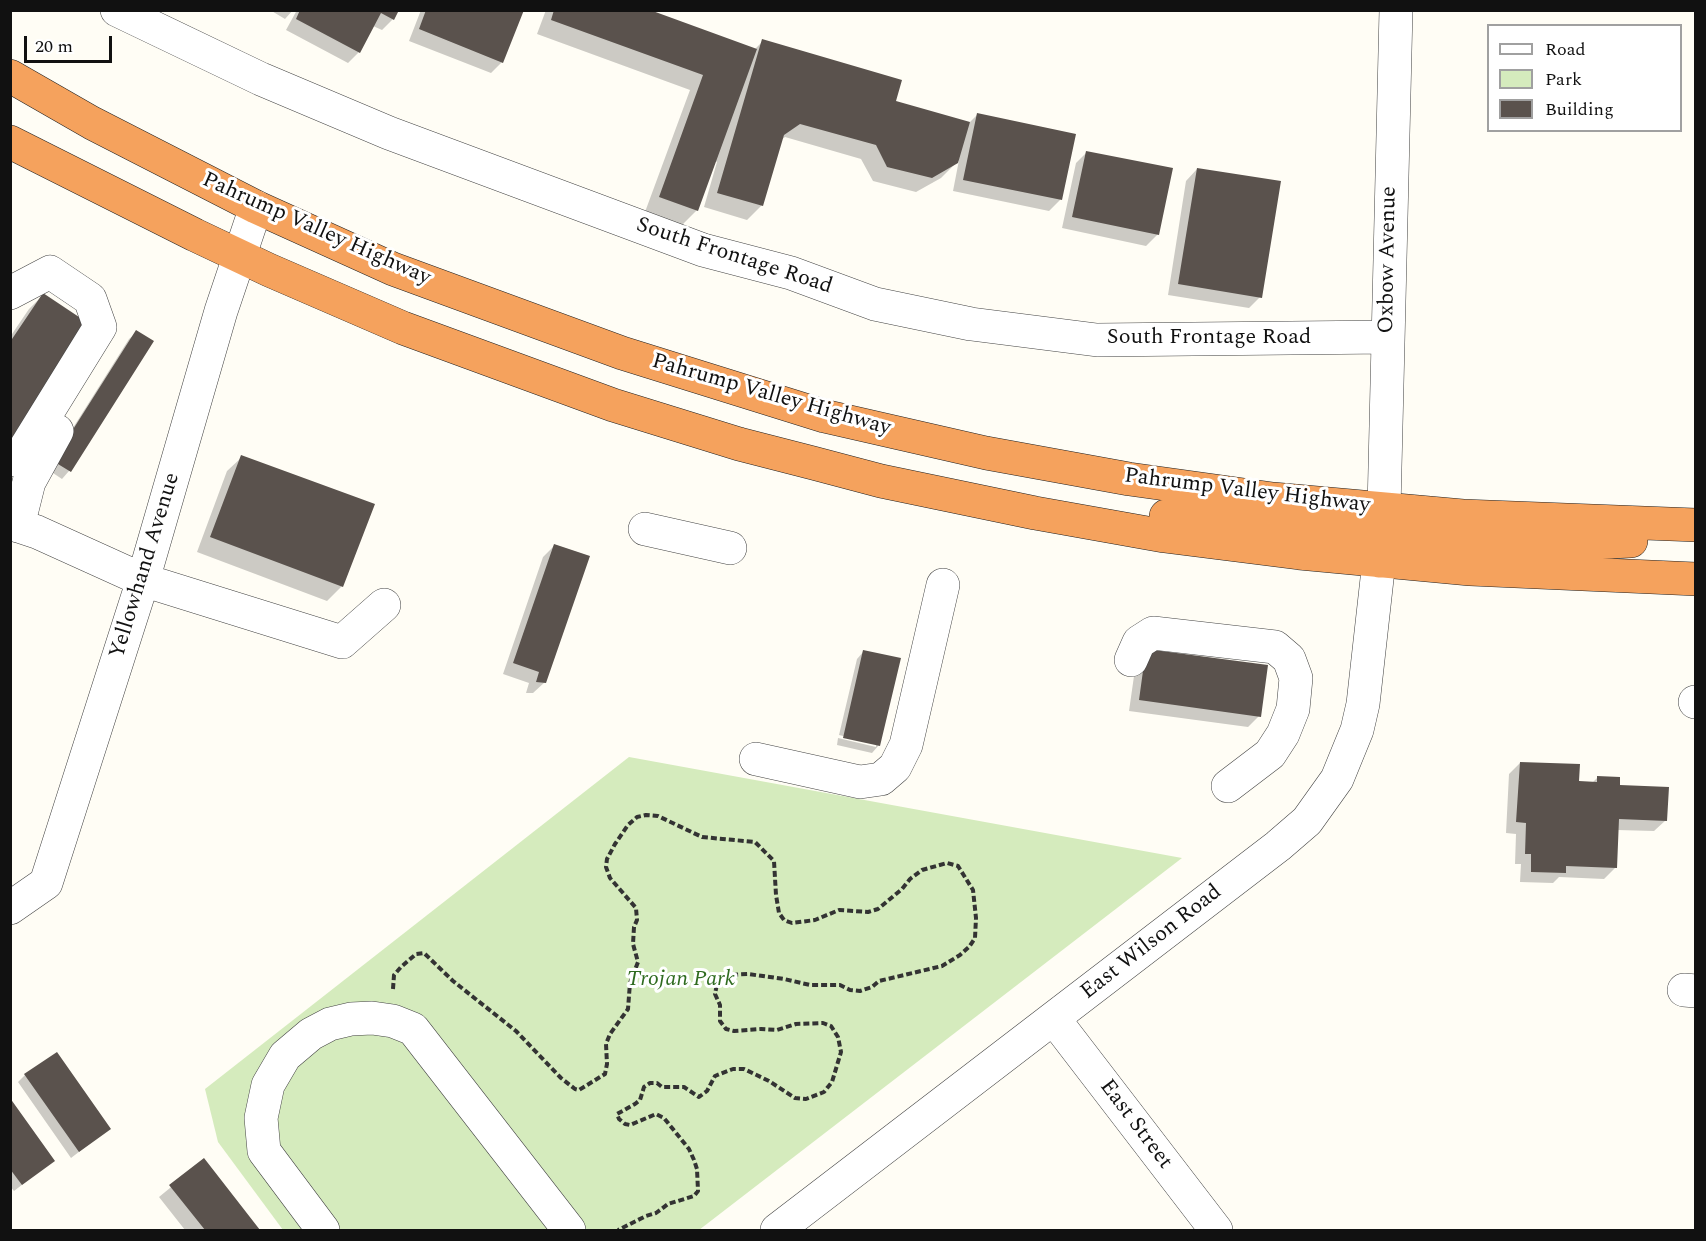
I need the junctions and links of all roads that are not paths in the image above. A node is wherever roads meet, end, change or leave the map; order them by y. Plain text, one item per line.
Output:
1 (117, 10) edge
2 (1396, 10) edge
3 (10, 76) edge
4 (10, 142) edge
5 (256, 207) junction
6 (239, 256) junction
7 (10, 292) edge
8 (90, 299) junction
9 (1388, 337) junction
10 (10, 460) edge
11 (1384, 509) junction
12 (1035, 513) junction
13 (14, 524) edge
14 (1695, 525) edge
15 (645, 528) dead end
16 (1695, 531) edge
17 (730, 548) dead end
18 (1379, 561) junction
19 (1695, 579) edge
20 (143, 580) junction
21 (943, 585) dead end
22 (384, 605) dead end
23 (1131, 660) dead end
24 (756, 759) dead end
25 (1228, 786) dead end
26 (10, 908) edge
27 (1054, 1019) junction
28 (323, 1230) edge
29 (569, 1230) edge
30 (777, 1230) edge
31 (1216, 1230) edge

1 - 9 street, South Frontage Road
2 - 9 street, Oxbow Avenue
3 - 5 highway, Pahrump Valley Highway
4 - 6 highway
5 - 6 street, Yellowhand Avenue
5 - 11 highway, Pahrump Valley Highway
6 - 12 highway
6 - 20 street, Yellowhand Avenue
7 - 8 street
8 - 10 street
8 - 13 street
9 - 11 street, Oxbow Avenue
11 - 12 highway
11 - 14 highway, Pahrump Valley Highway
12 - 18 highway
13 - 20 street
15 - 17 street
16 - 18 highway
18 - 19 highway
18 - 27 street, East Wilson Road
20 - 22 street
20 - 26 street, Yellowhand Avenue
21 - 24 street
23 - 25 street
27 - 30 street, East Wilson Road
27 - 31 street, East Street
28 - 29 street

